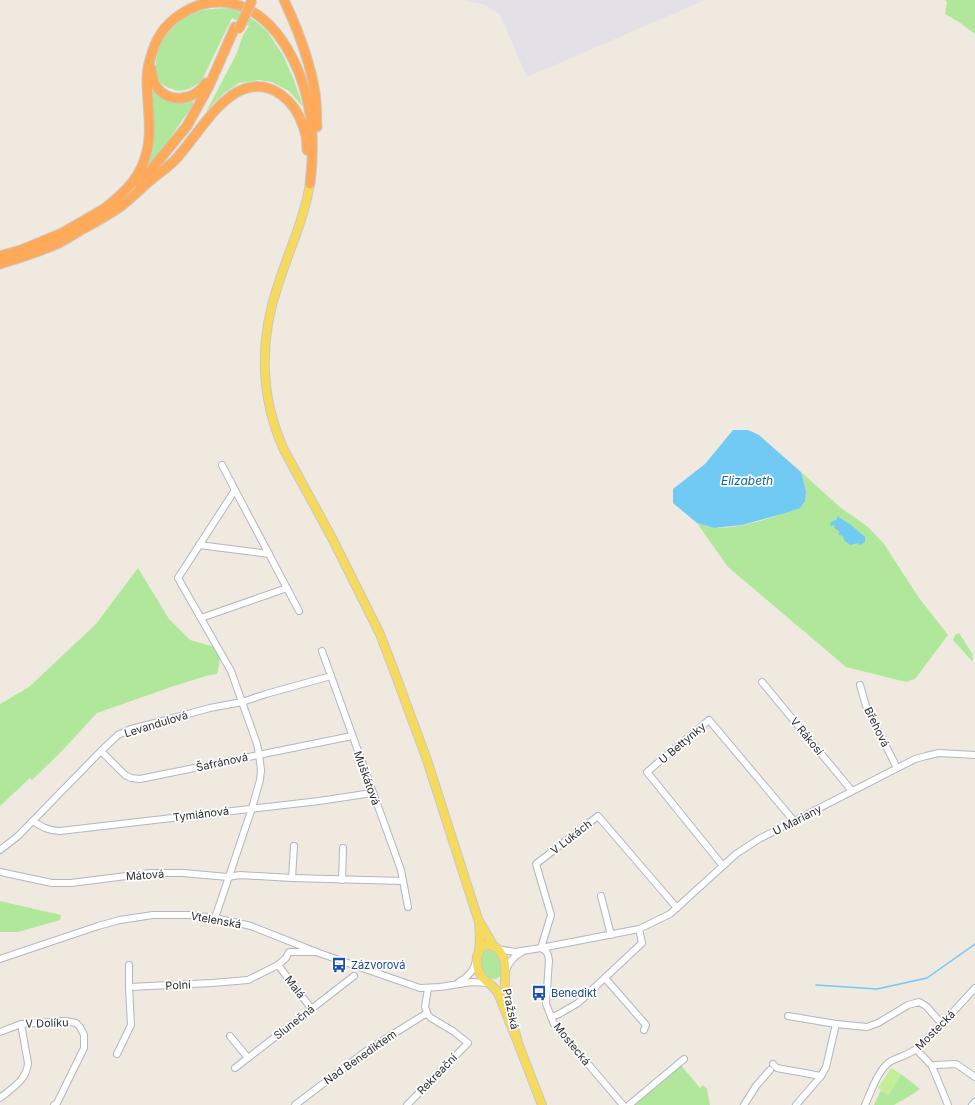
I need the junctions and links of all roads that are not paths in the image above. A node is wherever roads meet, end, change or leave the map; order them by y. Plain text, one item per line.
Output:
1 (247, 0) edge
2 (252, 0) edge
3 (284, 0) edge
4 (237, 28) junction
5 (150, 61) junction
6 (150, 180) junction
7 (310, 184) junction
8 (104, 209) junction
9 (0, 256) edge
10 (0, 264) edge
11 (222, 465) dead end
12 (235, 490) junction
13 (199, 545) junction
14 (269, 554) junction
15 (286, 588) junction
16 (299, 611) dead end
17 (201, 618) junction
18 (322, 650) dead end
19 (331, 676) junction
20 (762, 682) dead end
21 (860, 685) dead end
22 (242, 702) junction
23 (352, 736) junction
24 (101, 751) junction
25 (259, 754) junction
26 (975, 755) edge
27 (897, 768) junction
28 (852, 791) junction
29 (372, 793) junction
30 (252, 808) junction
31 (33, 821) junction
32 (794, 821) junction
33 (294, 846) dead end
34 (343, 848) dead end
35 (0, 850) edge
36 (723, 866) junction
37 (0, 872) edge
38 (228, 877) junction
39 (292, 878) junction
40 (342, 880) junction
41 (403, 881) junction
42 (601, 896) dead end
43 (408, 907) dead end
44 (677, 908) junction
45 (215, 918) junction
46 (478, 920) junction
47 (639, 929) junction
48 (611, 935) junction
49 (496, 948) junction
50 (541, 948) junction
51 (523, 951) junction
52 (319, 952) junction
53 (478, 955) junction
54 (0, 959) edge
55 (128, 965) dead end
56 (278, 965) junction
57 (506, 973) junction
58 (354, 976) dead end
59 (605, 978) junction
60 (490, 983) junction
61 (456, 984) junction
62 (129, 987) junction
63 (428, 988) junction
64 (975, 988) edge
65 (311, 1008) junction
66 (427, 1013) junction
67 (551, 1016) junction
68 (788, 1016) dead end
69 (21, 1024) junction
70 (836, 1024) junction
71 (942, 1024) junction
72 (644, 1030) dead end
73 (0, 1032) edge
74 (230, 1036) dead end
75 (518, 1043) junction
76 (916, 1049) junction
77 (117, 1054) dead end
78 (248, 1058) junction
79 (684, 1059) dead end
80 (773, 1064) dead end
81 (932, 1066) junction
82 (235, 1068) dead end
83 (770, 1070) dead end
84 (821, 1076) junction
85 (975, 1077) edge
86 (0, 1098) edge
87 (975, 1102) edge
88 (54, 1105) edge
89 (295, 1105) edge
90 (407, 1105) edge
91 (542, 1105) edge
92 (623, 1105) edge
93 (630, 1105) edge
94 (744, 1105) edge
95 (796, 1105) edge
96 (866, 1105) edge
97 (948, 1105) edge
98 (972, 1105) edge

1 - 4 highway
2 - 4 highway, bridge
3 - 7 highway
4 - 5 highway
4 - 6 highway
4 - 8 highway
5 - 7 highway
5 - 8 highway
6 - 7 highway
6 - 10 highway
7 - 46 main road
8 - 9 highway
11 - 12 street
12 - 13 street
12 - 14 street
13 - 14 street
13 - 17 street
14 - 15 street
15 - 16 street
15 - 17 street
17 - 22 street
18 - 19 street, Muškátová
19 - 22 street, Levandulová
19 - 23 street, Muškátová
20 - 28 street, V Rákosí
21 - 27 street, Břehová
22 - 24 street, Levandulová
22 - 25 street
23 - 25 street, Šafránová
23 - 29 street, Muškátová
24 - 25 street, Šafránová
24 - 31 street, Levandulová
25 - 30 street
26 - 27 street, U Mariany
27 - 28 street, U Mariany
28 - 32 street, U Mariany
29 - 30 street, Tymiánová
29 - 41 street, Muškátová
30 - 31 street, Tymiánová
30 - 38 street
31 - 35 street, Levandulová
32 - 36 street, U Mariany
32 - 36 street, U Bettynky
33 - 39 street
34 - 40 street
36 - 44 street, U Mariany
37 - 38 street, Mátová
38 - 39 street, Mátová
38 - 45 street
39 - 40 street, Mátová
40 - 41 street, Mátová
41 - 43 street, Muškátová
42 - 48 street
44 - 47 street, U Mariany
44 - 50 street, V Lukách
45 - 52 street, Vtelenská
45 - 54 street, Vtelenská
46 - 49 main road, Pražská
46 - 53 main road, Pražská
47 - 48 street, U Mariany
47 - 59 street
48 - 50 street, U Mariany
49 - 51 street
49 - 53 main road
49 - 57 main road, Pražská
50 - 51 street
50 - 67 street, Mostecká
51 - 57 street
52 - 56 street
52 - 63 street, Vtelenská
53 - 60 main road, Pražská
53 - 61 street, Vtelenská
55 - 62 street
56 - 62 street, Polní
56 - 65 street, Malá
57 - 60 main road, Pražská
57 - 75 main road, Pražská
58 - 65 street, Slunečná
59 - 67 street
59 - 72 street
60 - 61 street, Vtelenská
60 - 75 main road, Pražská
61 - 63 street, Vtelenská
62 - 77 street
63 - 66 street
64 - 71 street, Mostecká
65 - 78 street, Slunečná
66 - 89 street, Nad Benediktem
66 - 90 street, Rekreační
67 - 92 street, Mostecká
68 - 70 street
69 - 73 street, V Dolíku
69 - 86 street
69 - 88 street, V Dolíku
70 - 71 street
70 - 84 street
71 - 76 street, Mostecká
74 - 78 street
75 - 91 main road, Pražská
76 - 81 street
76 - 96 street, Mostecká
78 - 82 street, Slunečná
79 - 93 street
80 - 84 street
81 - 85 street
81 - 97 street
83 - 94 street
84 - 95 street
87 - 98 street

